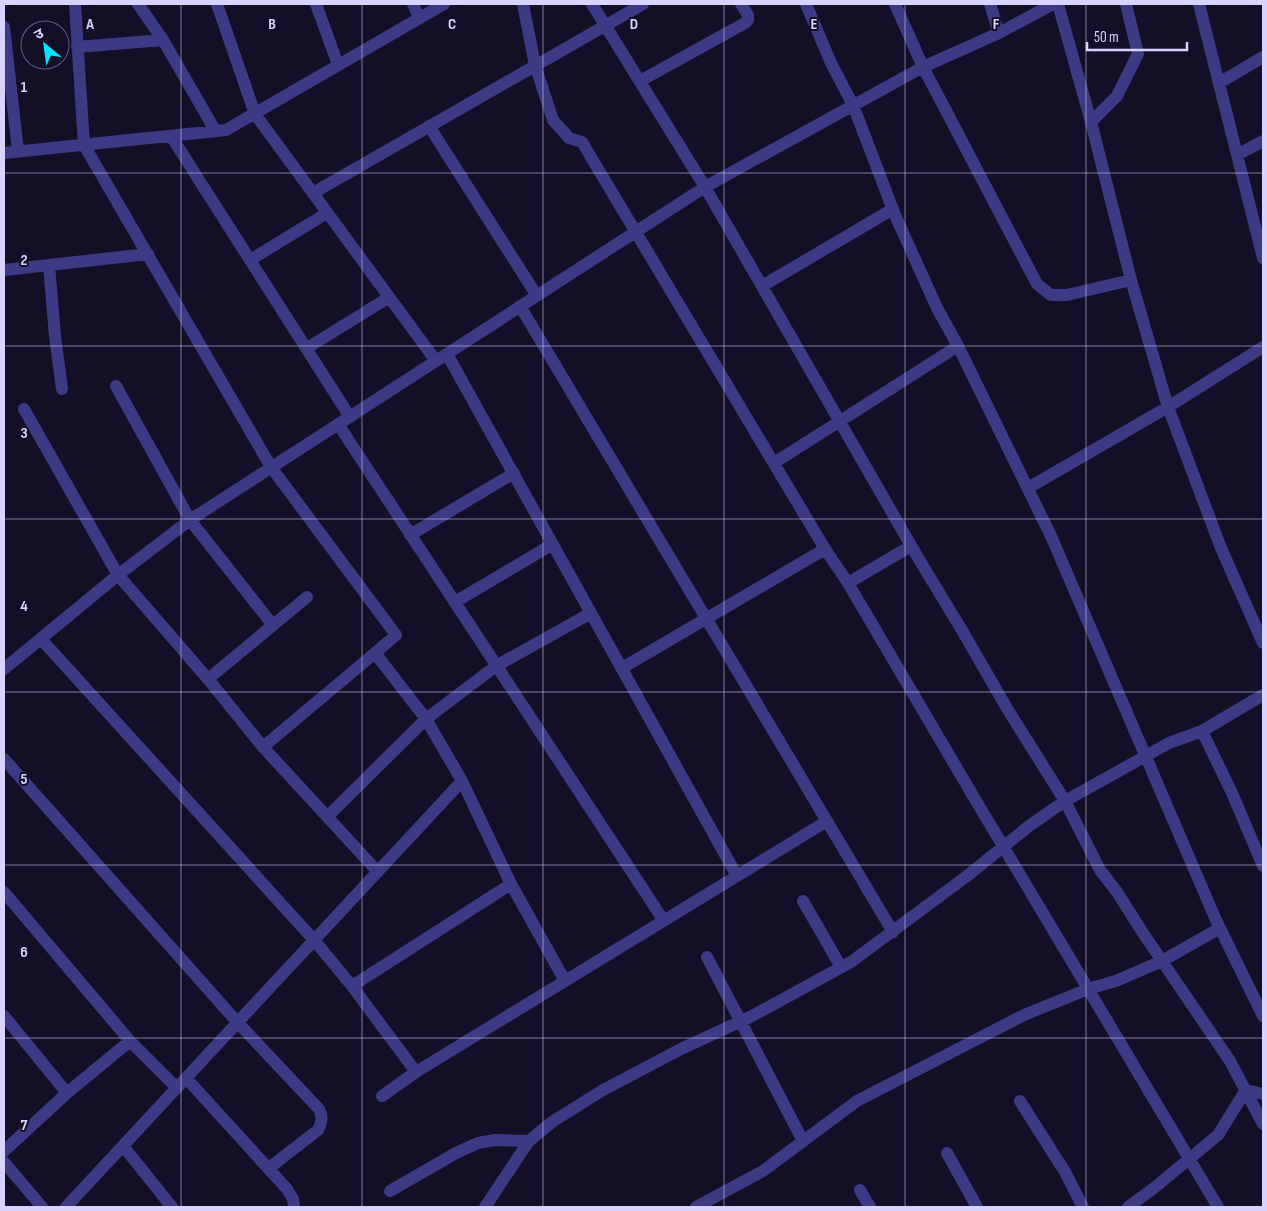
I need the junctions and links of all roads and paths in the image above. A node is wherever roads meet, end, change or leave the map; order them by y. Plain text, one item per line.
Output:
1 (74, 4) edge
2 (138, 4) edge
3 (217, 4) edge
4 (316, 4) edge
5 (414, 4) edge
6 (444, 4) edge
7 (523, 4) edge
8 (592, 4) edge
9 (643, 4) edge
10 (741, 4) edge
11 (806, 4) edge
12 (895, 4) edge
13 (990, 4) edge
14 (1053, 4) edge
15 (1058, 4) edge
16 (1126, 4) edge
17 (1199, 4) edge
18 (419, 18) junction
19 (605, 26) junction
20 (4, 27) edge
21 (999, 32) junction
22 (163, 40) junction
23 (78, 47) junction
24 (1263, 57) edge
25 (338, 65) junction
26 (535, 65) junction
27 (923, 67) junction
28 (640, 81) junction
29 (1219, 83) junction
30 (853, 105) junction
31 (254, 114) junction
32 (1091, 122) junction
33 (429, 126) junction
34 (215, 130) junction
35 (171, 136) junction
36 (1263, 141) edge
37 (84, 145) junction
38 (18, 151) junction
39 (4, 153) edge
40 (1237, 155) junction
41 (705, 186) junction
42 (313, 193) junction
43 (892, 208) junction
44 (328, 213) junction
45 (636, 232) junction
46 (148, 254) junction
47 (1263, 258) edge
48 (250, 260) junction
49 (49, 265) junction
50 (4, 270) edge
51 (1131, 280) junction
52 (762, 286) junction
53 (536, 296) junction
54 (388, 298) junction
55 (520, 306) junction
56 (958, 346) junction
57 (1263, 347) edge
58 (307, 348) junction
59 (447, 354) junction
60 (436, 361) junction
61 (116, 386) dead end
62 (62, 389) dead end
63 (1168, 406) junction
64 (24, 409) dead end
65 (350, 416) junction
66 (840, 421) junction
67 (338, 424) junction
68 (774, 463) junction
69 (271, 468) junction
70 (514, 473) junction
71 (1028, 488) junction
72 (190, 520) junction
73 (410, 535) junction
74 (553, 544) junction
75 (911, 546) junction
76 (825, 549) junction
77 (118, 575) junction
78 (848, 583) junction
79 (307, 597) dead end
80 (455, 602) junction
81 (591, 612) junction
82 (706, 618) junction
83 (272, 624) junction
84 (41, 639) junction
85 (1263, 643) edge
86 (375, 653) junction
87 (496, 666) junction
88 (622, 668) junction
89 (4, 669) edge
90 (208, 679) junction
91 (1263, 695) edge
92 (426, 719) junction
93 (1202, 731) junction
94 (263, 747) junction
95 (1147, 757) junction
96 (4, 759) edge
97 (462, 781) junction
98 (1065, 801) junction
99 (328, 816) junction
100 (827, 822) junction
101 (1003, 847) junction
102 (1263, 866) edge
103 (378, 872) junction
104 (737, 876) junction
105 (512, 884) junction
106 (4, 892) edge
107 (803, 901) dead end
108 (664, 921) junction
109 (1220, 928) junction
110 (893, 932) junction
111 (314, 940) junction
112 (707, 957) dead end
113 (1162, 961) junction
114 (841, 967) junction
115 (565, 982) junction
116 (352, 986) junction
117 (1088, 989) junction
118 (4, 1016) edge
119 (1263, 1016) edge
120 (741, 1021) junction
121 (238, 1023) junction
122 (130, 1041) junction
123 (416, 1072) junction
124 (186, 1078) junction
125 (177, 1088) junction
126 (1246, 1090) junction
127 (67, 1093) junction
128 (1263, 1094) edge
129 (382, 1096) dead end
130 (1020, 1100) dead end
131 (1263, 1124) edge
132 (529, 1141) junction
133 (803, 1141) junction
134 (123, 1146) junction
135 (4, 1151) edge
136 (947, 1153) dead end
137 (1189, 1159) junction
138 (4, 1162) edge
139 (269, 1168) junction
140 (860, 1190) dead end
141 (390, 1191) dead end
142 (42, 1207) edge
143 (66, 1207) edge
144 (172, 1207) edge
145 (294, 1207) edge
146 (485, 1207) edge
147 (696, 1207) edge
148 (870, 1207) edge
149 (977, 1207) edge
150 (1083, 1207) edge
151 (1128, 1207) edge
152 (1218, 1207) edge

1 - 23 street
2 - 22 street
3 - 31 street
4 - 25 street
5 - 18 street
6 - 18 street
7 - 26 street
8 - 19 street
9 - 19 street
10 - 28 street
11 - 30 street
12 - 27 street
13 - 21 street
14 - 21 street
15 - 32 street
16 - 32 street
17 - 29 street
18 - 25 street
19 - 26 street
19 - 28 street
20 - 38 street
21 - 27 street
22 - 23 street
22 - 34 street
23 - 37 street
24 - 29 street
25 - 31 street
26 - 33 street
26 - 45 street
27 - 30 street
27 - 51 street
28 - 41 street
29 - 40 street
30 - 41 street
30 - 43 street
31 - 34 street
31 - 42 street
32 - 51 street
33 - 42 street
33 - 53 street
34 - 35 street
35 - 37 street
35 - 48 street
36 - 40 street
37 - 38 street
37 - 46 street
38 - 39 street
40 - 47 street
41 - 45 street
41 - 52 street
42 - 44 street
43 - 52 street
43 - 56 street
44 - 48 street
44 - 54 street
45 - 53 street
45 - 68 street
46 - 49 street
46 - 69 street
48 - 58 street
49 - 50 street
49 - 62 street
51 - 63 street
52 - 66 street
53 - 55 street
54 - 58 street
54 - 60 street
55 - 59 street
55 - 82 street
56 - 66 street
56 - 71 street
57 - 63 street
58 - 65 street
59 - 60 street
59 - 70 street
60 - 65 street
61 - 72 street
63 - 71 street
63 - 85 street
64 - 77 street
65 - 67 street
66 - 68 street
66 - 75 street
67 - 69 street
67 - 73 street
68 - 76 street
69 - 72 street
69 - 86 street
70 - 73 street
70 - 74 street
71 - 95 street
72 - 77 street
72 - 83 street
73 - 80 street
74 - 80 street
74 - 81 street
75 - 78 street
75 - 98 street
76 - 78 street
76 - 82 street
77 - 84 street
77 - 90 street
78 - 101 street
79 - 83 street
80 - 87 street
81 - 87 street
81 - 88 street
82 - 88 street
82 - 100 street
83 - 90 street
84 - 89 street
84 - 111 street
86 - 92 street
86 - 94 street
87 - 92 street
87 - 108 street
88 - 104 street
90 - 94 street
91 - 93 street
92 - 97 street
92 - 99 street
93 - 95 street
93 - 102 street
94 - 99 street
95 - 98 street
95 - 109 street
96 - 121 street
97 - 103 street
97 - 105 street
98 - 101 street
98 - 113 street
99 - 103 street
100 - 104 street
100 - 110 street
101 - 110 street
101 - 117 street
103 - 111 street
104 - 108 street
105 - 115 street
105 - 116 street
106 - 122 street
107 - 114 street
108 - 115 street
109 - 113 street
109 - 119 street
110 - 114 street
111 - 116 street
111 - 121 street
112 - 120 street
113 - 117 street
113 - 126 street
114 - 120 street
115 - 123 street
116 - 123 street
117 - 133 street
117 - 137 street
118 - 127 street
120 - 132 street
120 - 133 street
121 - 124 street
121 - 139 street
122 - 125 street
122 - 127 street
123 - 129 street
124 - 125 street
124 - 139 street
125 - 134 street
126 - 128 street
126 - 131 street
126 - 137 street
127 - 135 street
130 - 150 street
132 - 141 street
132 - 146 street
133 - 147 street
134 - 143 street
134 - 144 street
136 - 149 street
137 - 151 street
137 - 152 street
138 - 142 street
139 - 145 street
140 - 148 street

